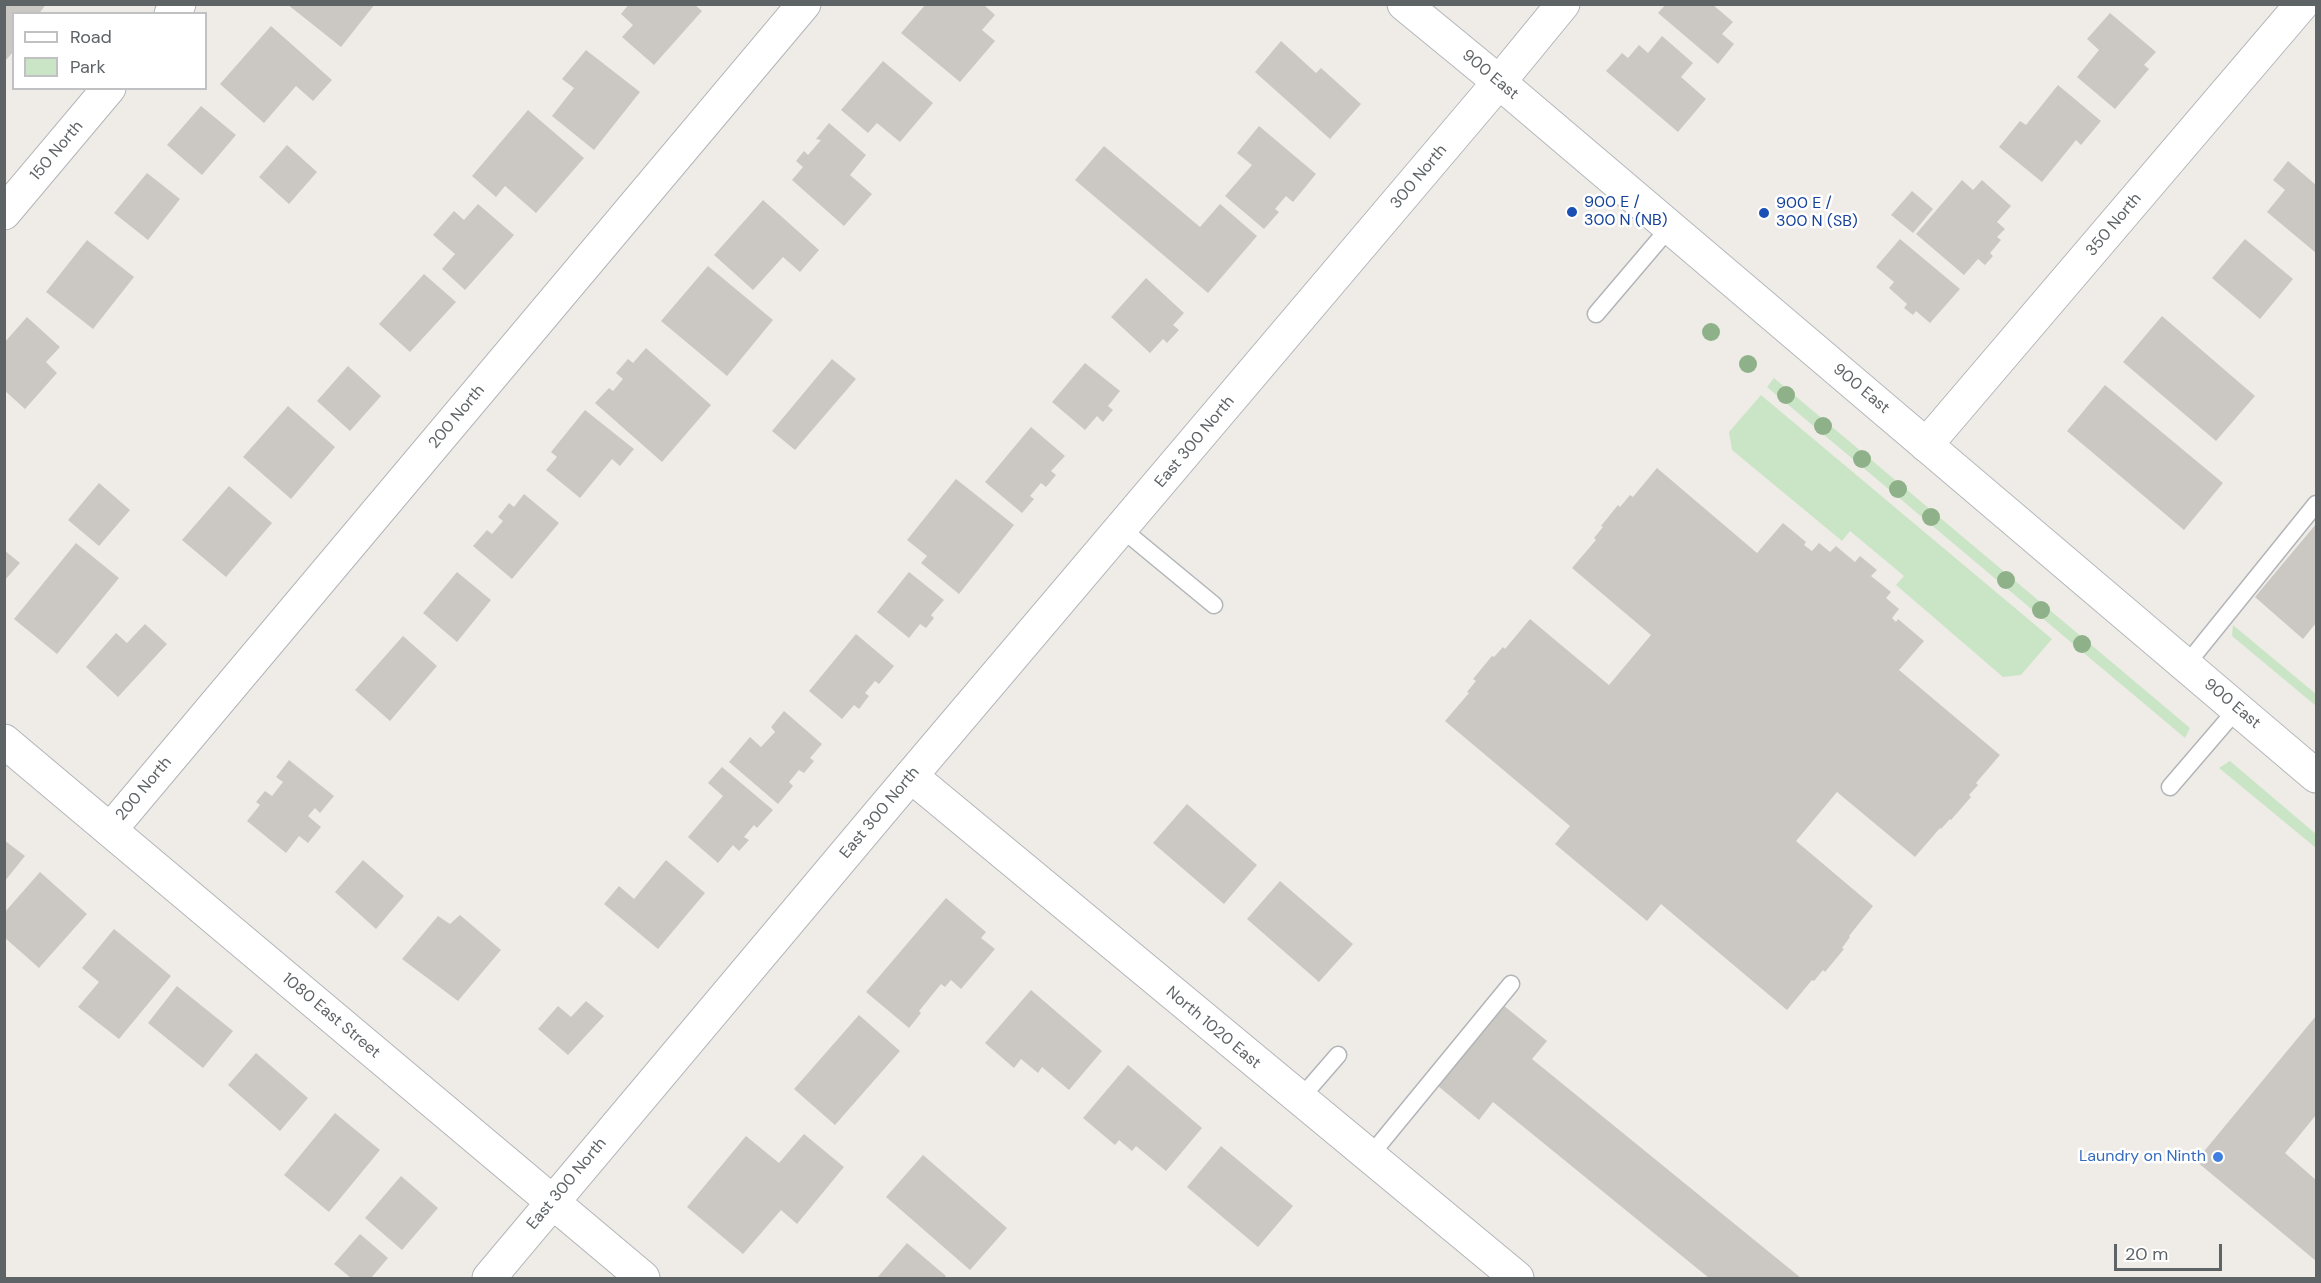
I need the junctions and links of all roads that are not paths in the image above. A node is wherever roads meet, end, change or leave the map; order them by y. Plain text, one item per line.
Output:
1 (804, 4) edge
2 (1404, 4) edge
3 (1563, 4) edge
4 (2302, 4) edge
5 (1499, 81) junction
6 (107, 90) edge
7 (4, 213) edge
8 (1670, 227) junction
9 (1596, 314) dead end
10 (1274, 349) joint
11 (1926, 445) junction
12 (2316, 504) edge
13 (1122, 529) junction
14 (1214, 605) dead end
15 (2186, 665) junction
16 (2237, 709) junction
17 (4, 741) edge
18 (911, 776) junction
19 (2316, 776) edge
20 (2170, 787) dead end
21 (110, 830) junction
22 (1511, 984) dead end
23 (1338, 1055) dead end
24 (1299, 1100) junction
25 (1369, 1157) junction
26 (552, 1201) junction
27 (489, 1278) edge
28 (643, 1278) edge
29 (1517, 1278) edge

1 - 21 street, 200 North
2 - 5 street, 900 East
3 - 5 street, 300 North
4 - 11 street, 350 North
5 - 8 street, 900 East
5 - 10 street, 300 North
6 - 7 street, 150 North
8 - 9 lane
8 - 11 street, 900 East
10 - 13 street, East 300 North
11 - 15 street, 900 East
12 - 15 lane
13 - 14 lane
13 - 18 street, East 300 North
15 - 16 street, 900 East
16 - 19 street, 900 East
16 - 20 lane
17 - 21 street, 1080 East Street
18 - 24 street, North 1020 East
18 - 26 street, East 300 North
21 - 26 street, 1080 East Street
22 - 25 lane
23 - 24 lane
24 - 25 street, North 1020 East
25 - 29 street, North 1020 East
26 - 27 street, East 300 North
26 - 28 street, 1080 East Street

